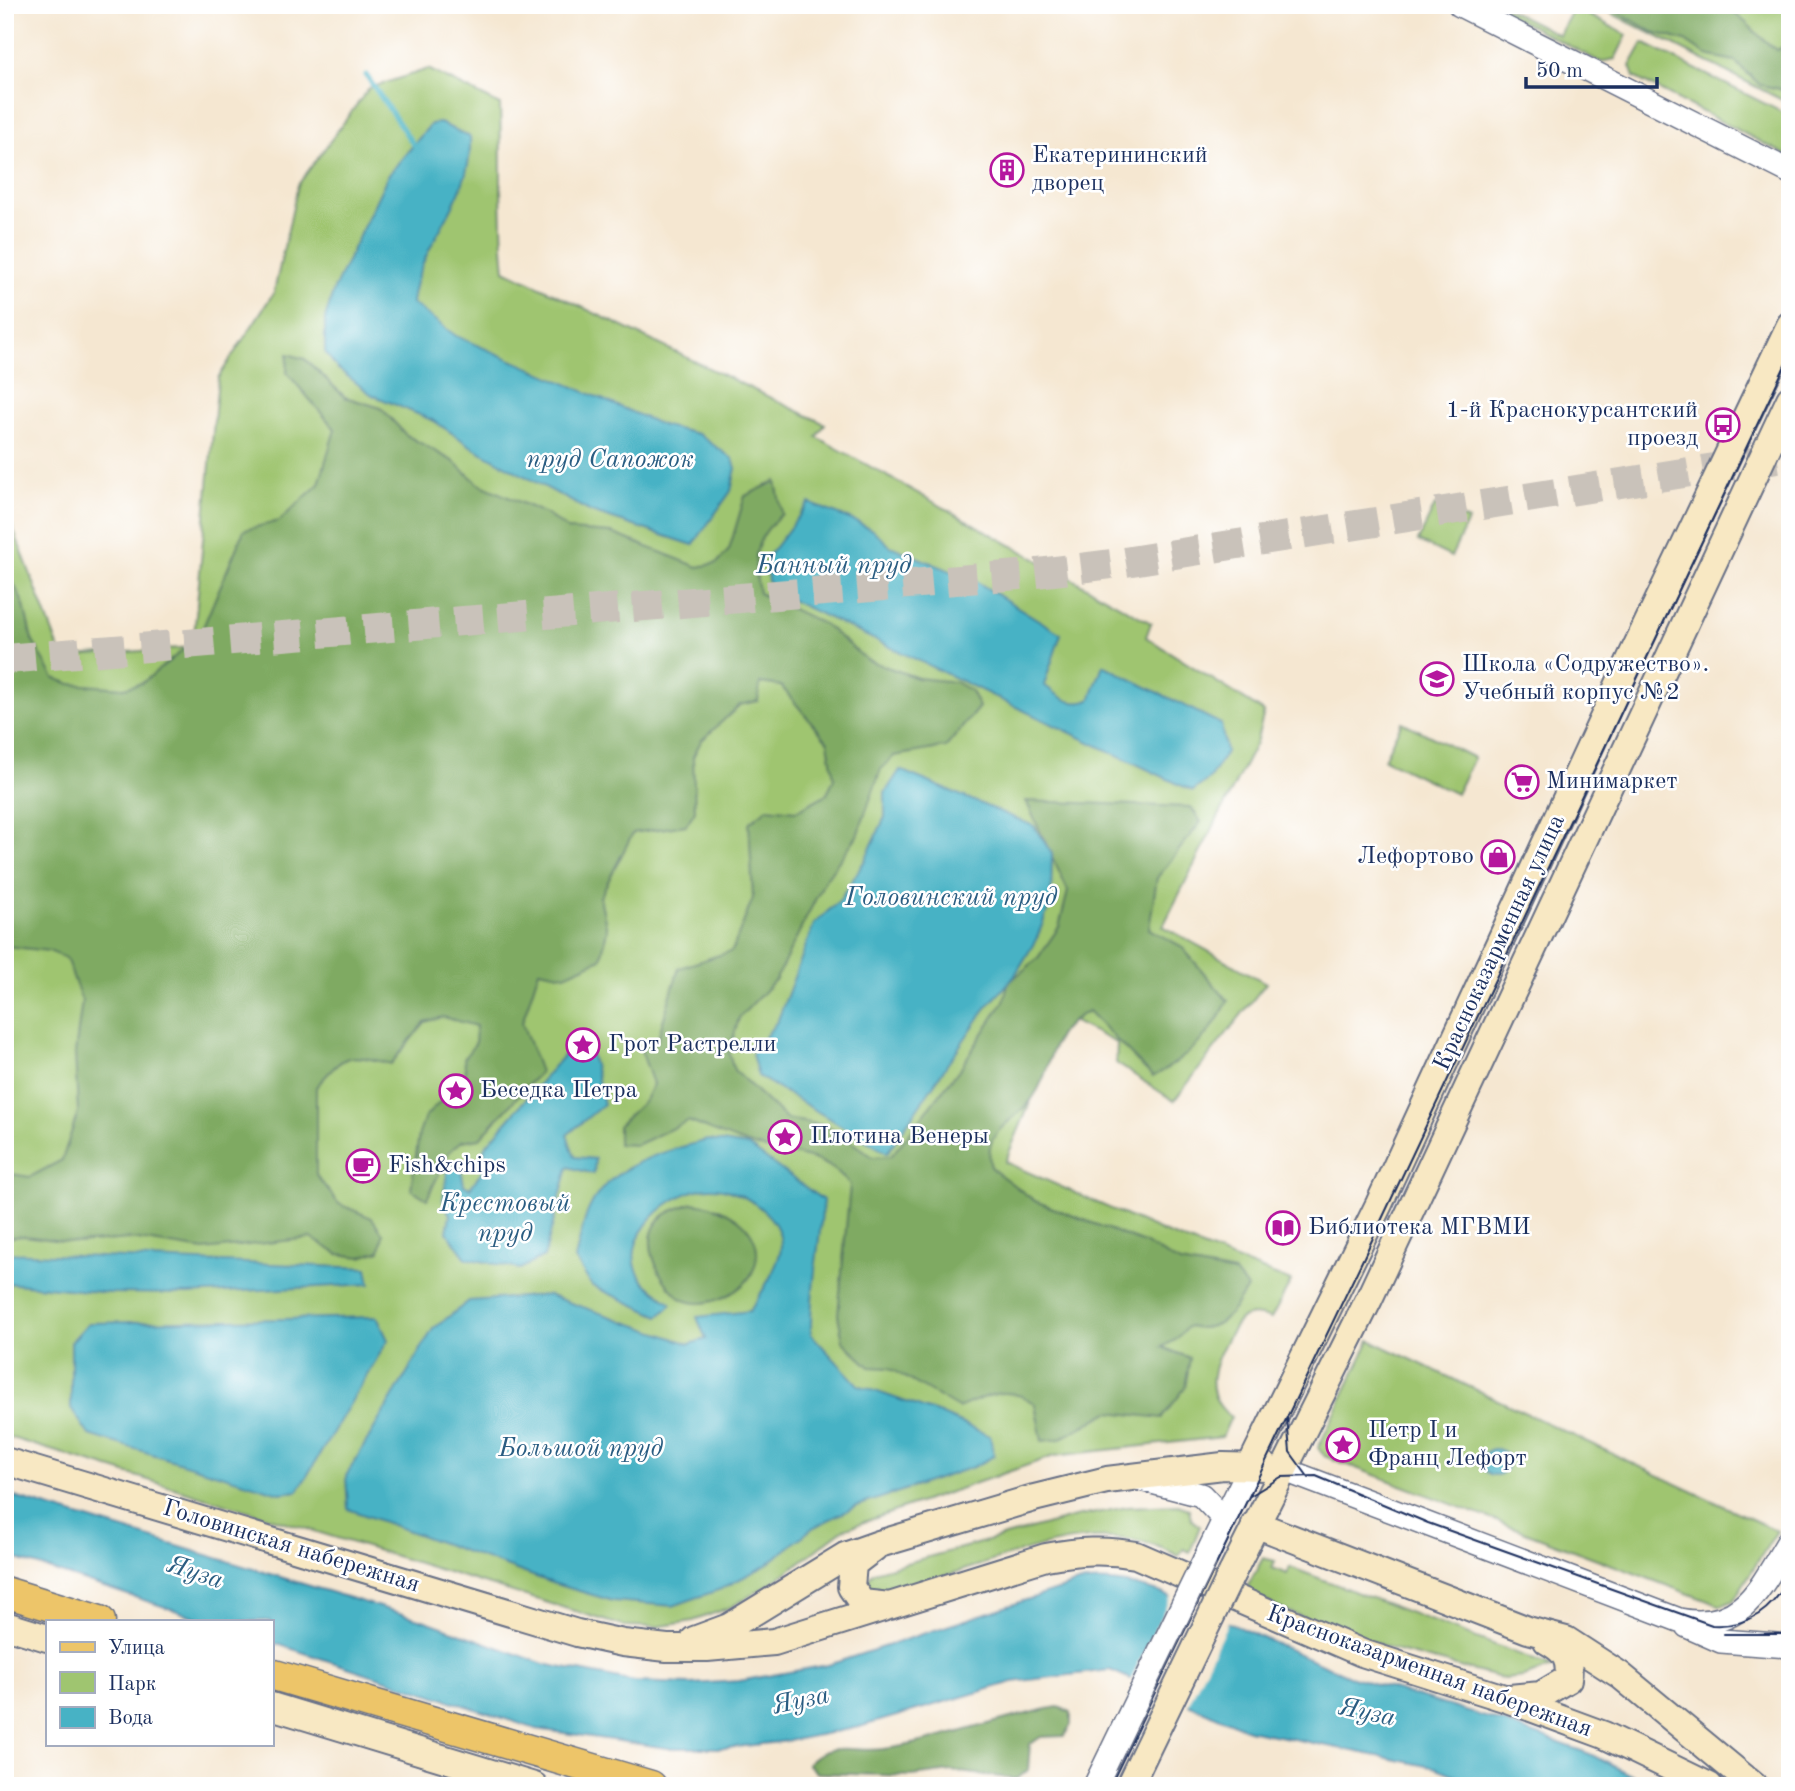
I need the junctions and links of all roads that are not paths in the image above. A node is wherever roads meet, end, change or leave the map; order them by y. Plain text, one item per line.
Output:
1 (1460, 5) edge
2 (1790, 172) edge
3 (1790, 326) edge
4 (1790, 399) edge
5 (5, 1461) edge
6 (1250, 1466) junction
7 (1284, 1470) junction
8 (1137, 1478) junction
9 (1224, 1520) junction
10 (1255, 1524) junction
11 (1790, 1539) edge
12 (879, 1544) junction
13 (5, 1592) edge
14 (891, 1606) junction
15 (97, 1620) edge
16 (1679, 1620) junction
17 (5, 1625) edge
18 (1528, 1630) junction
19 (577, 1633) joint
20 (46, 1638) edge
21 (1790, 1646) edge
22 (667, 1648) junction
23 (273, 1675) edge
24 (1504, 1698) junction
25 (273, 1699) edge
26 (273, 1707) edge
27 (316, 1720) junction
28 (534, 1786) edge
29 (651, 1786) edge
30 (1095, 1786) edge
31 (1129, 1786) edge
32 (1709, 1786) edge
33 (1754, 1786) edge

1 - 2 street
3 - 6 main road, Красноказарменная улица
4 - 7 main road, Красноказарменная улица
5 - 19 main road, Головинская набережная
6 - 7 main road
6 - 8 main road
6 - 9 street, Красноказарменная улица
7 - 10 main road, Красноказарменная улица
7 - 16 street
8 - 9 street
8 - 12 main road
9 - 30 street, Красноказарменная улица, bridge
10 - 18 main road
10 - 31 main road, Красноказарменная улица, bridge
11 - 16 street
12 - 14 main road
12 - 22 main road
13 - 15 main road
14 - 22 main road, Красноказарменная набережная
14 - 24 main road, Красноказарменная набережная
16 - 21 street
17 - 20 main road
18 - 24 main road
18 - 33 main road
19 - 22 main road, Красноказарменная набережная
23 - 29 main road
24 - 32 main road, Красноказарменная набережная
25 - 27 main road
26 - 27 main road
27 - 28 main road

